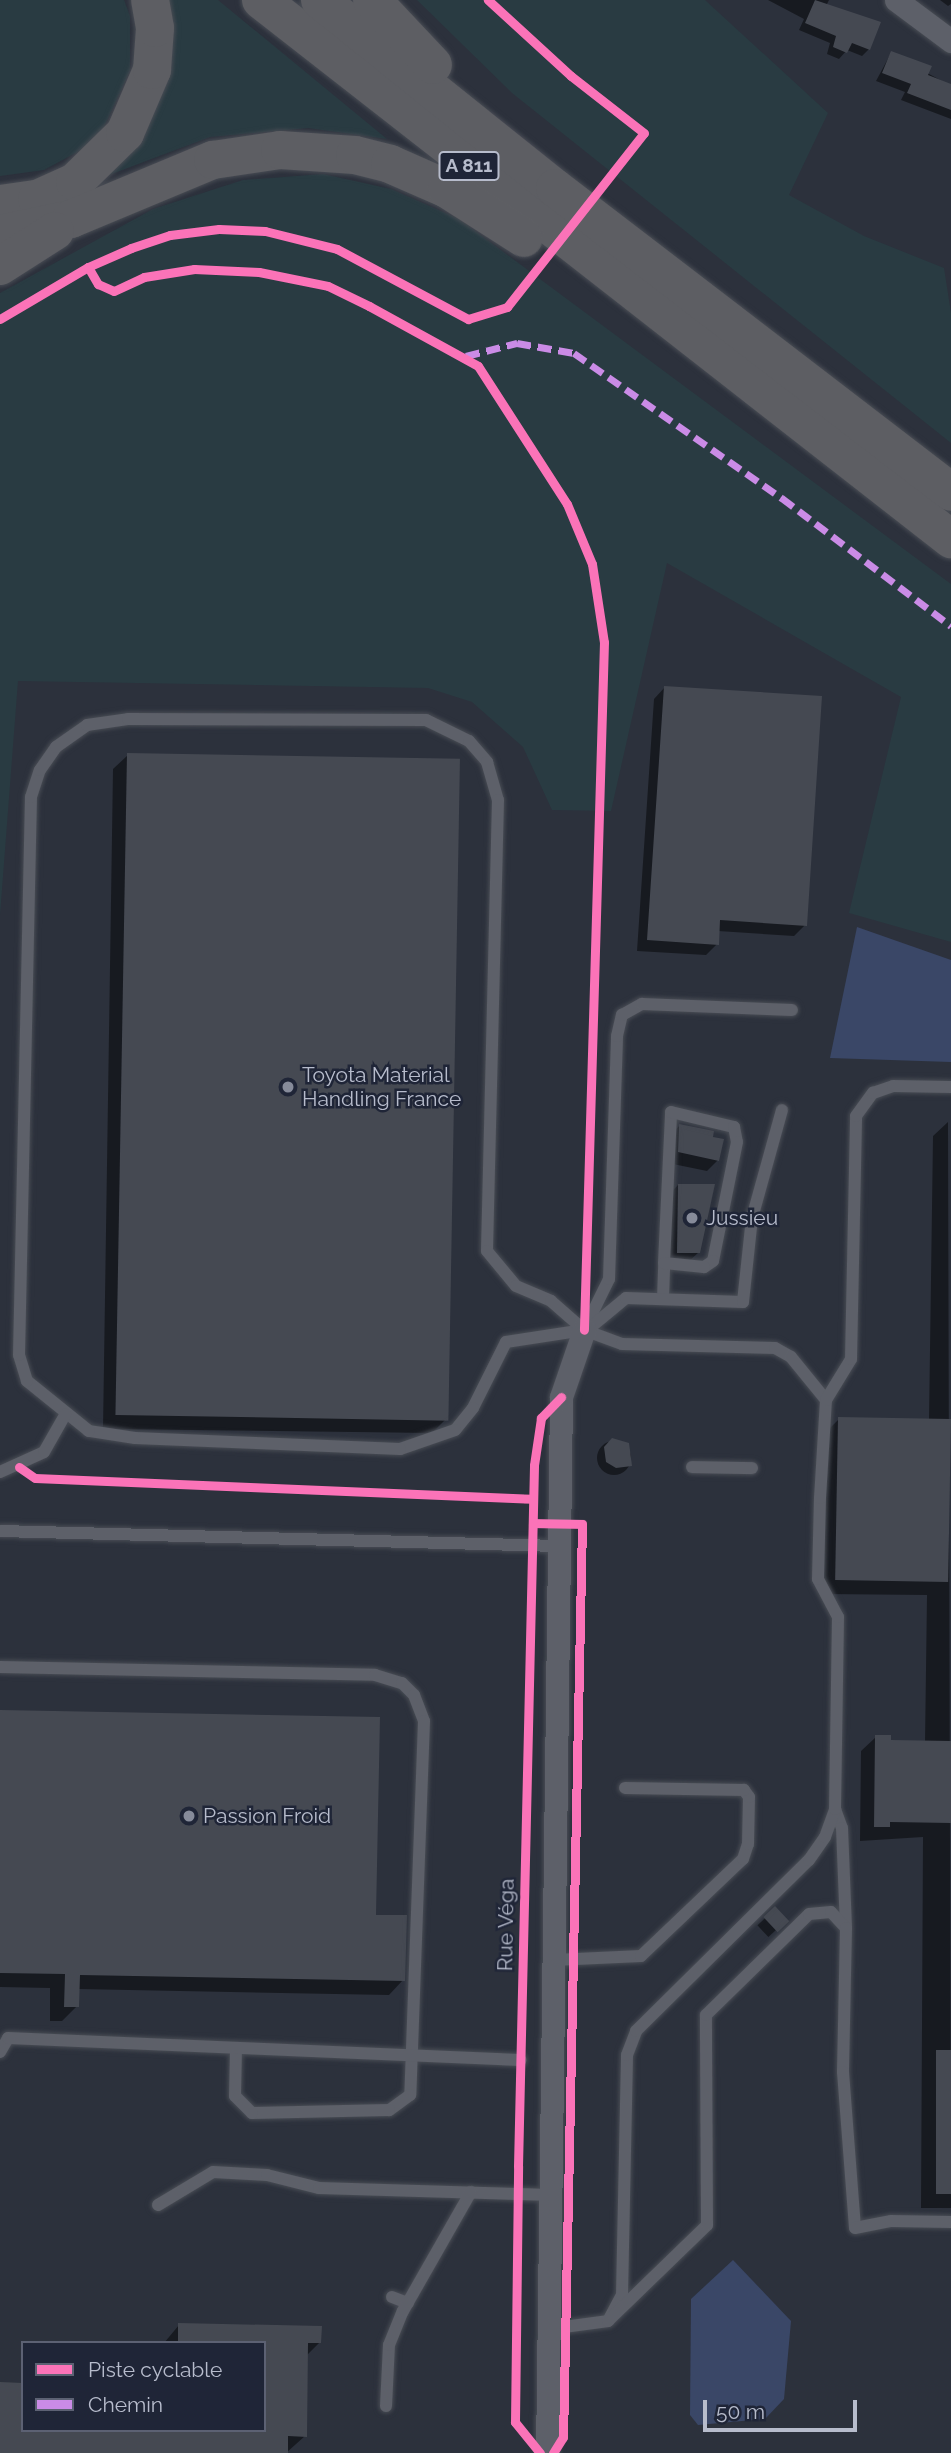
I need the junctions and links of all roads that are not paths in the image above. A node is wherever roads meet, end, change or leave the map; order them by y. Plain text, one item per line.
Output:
1 (150, 0) edge
2 (261, 0) edge
3 (320, 0) edge
4 (372, 0) edge
5 (896, 0) edge
6 (951, 41) edge
7 (461, 113) junction
8 (0, 204) edge
9 (71, 219) junction
10 (0, 234) edge
11 (0, 266) edge
12 (679, 331) junction
13 (951, 492) edge
14 (951, 539) edge
15 (792, 1010) dead end
16 (951, 1087) edge
17 (782, 1110) dead end
18 (664, 1264) junction
19 (663, 1299) junction
20 (585, 1331) junction
21 (826, 1400) junction
22 (65, 1415) junction
23 (692, 1466) dead end
24 (752, 1468) dead end
25 (0, 1472) edge
26 (0, 1531) edge
27 (559, 1546) junction
28 (0, 1667) edge
29 (625, 1788) dead end
30 (835, 1809) junction
31 (846, 1928) junction
32 (554, 1960) junction
33 (236, 2048) junction
34 (0, 2052) edge
35 (414, 2056) junction
36 (521, 2060) dead end
37 (471, 2192) junction
38 (551, 2195) junction
39 (158, 2205) dead end
40 (951, 2221) edge
41 (391, 2297) dead end
42 (408, 2303) junction
43 (608, 2321) junction
44 (549, 2329) junction
45 (386, 2406) dead end
46 (547, 2453) edge

1 - 8 highway
2 - 12 highway, A 811
3 - 7 highway, A 811
4 - 7 highway
5 - 6 street
7 - 13 highway, A 811
9 - 10 highway
9 - 11 highway
9 - 12 highway
12 - 14 highway, A 811
15 - 20 lane
16 - 21 lane
17 - 19 lane
18 - 18 lane
18 - 19 lane
19 - 20 lane
20 - 21 lane
20 - 22 lane
20 - 22 lane
20 - 27 street
21 - 30 lane
22 - 25 lane
23 - 24 lane
26 - 27 lane
27 - 32 street
28 - 35 lane
29 - 32 lane
30 - 31 lane
30 - 43 lane
31 - 40 lane
31 - 43 lane
32 - 38 street
33 - 34 lane
33 - 35 lane
33 - 35 lane
35 - 36 lane
37 - 38 lane
37 - 39 lane
37 - 42 lane
38 - 44 street
41 - 42 lane
42 - 45 lane
43 - 44 lane
44 - 46 street

